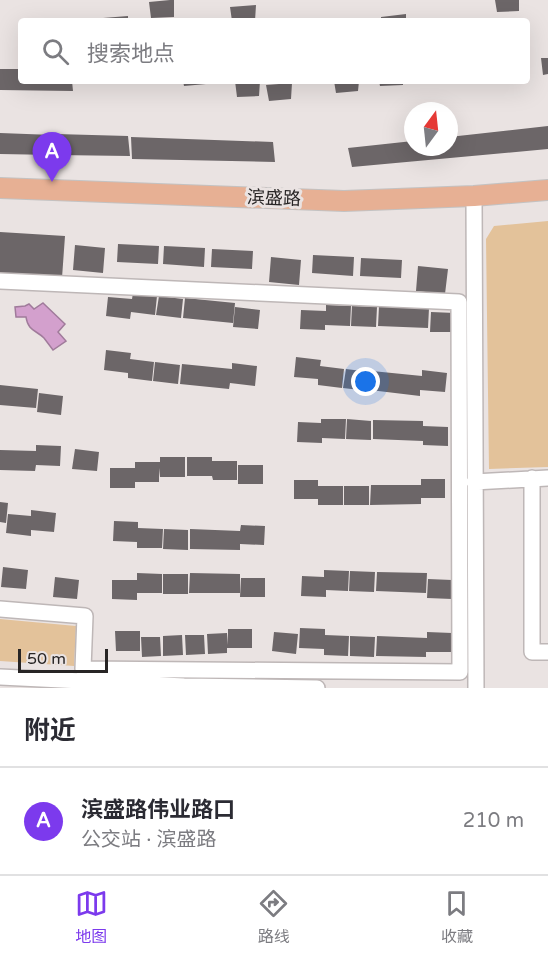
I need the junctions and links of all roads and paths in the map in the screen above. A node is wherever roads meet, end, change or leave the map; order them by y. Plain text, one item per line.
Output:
1 (0, 188) edge
2 (548, 190) edge
3 (0, 197) edge
4 (548, 199) edge
5 (474, 201) junction
6 (0, 281) edge
7 (540, 478) edge
8 (474, 482) junction
9 (0, 609) edge
10 (548, 652) edge
11 (4, 681) edge
12 (184, 687) edge
13 (316, 688) edge
14 (476, 688) edge

1 - 5 main road, 滨盛路
2 - 5 main road, 滨盛路
3 - 5 main road, 滨盛路
4 - 5 main road, 滨盛路
5 - 8 street
6 - 9 street
7 - 8 street
7 - 10 street
8 - 14 street
11 - 12 street
12 - 13 street

